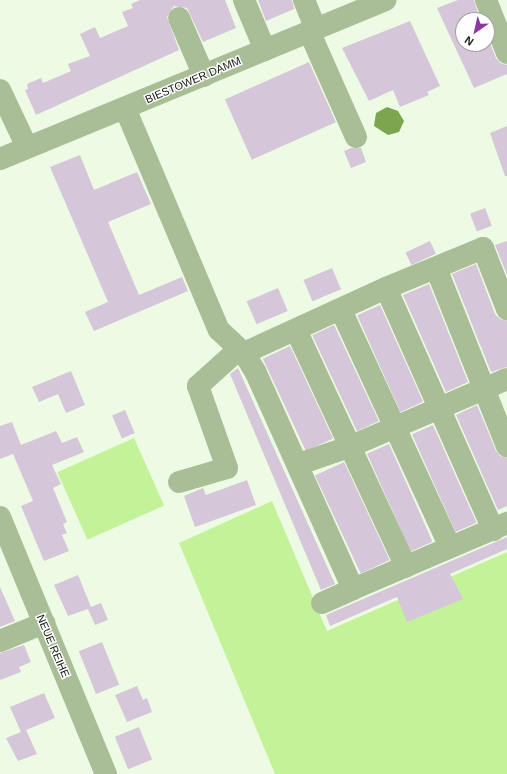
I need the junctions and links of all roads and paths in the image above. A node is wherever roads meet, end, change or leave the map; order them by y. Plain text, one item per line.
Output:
1 (244, 0) edge
2 (304, 0) edge
3 (313, 0) edge
4 (486, 0) edge
5 (494, 0) edge
6 (376, 2) edge
7 (179, 18) dead end
8 (317, 29) junction
9 (507, 30) edge
10 (265, 50) junction
11 (507, 53) edge
12 (204, 76) junction
13 (0, 90) edge
14 (125, 108) junction
15 (356, 137) dead end
16 (27, 147) junction
17 (0, 159) edge
18 (436, 268) junction
19 (386, 288) junction
20 (507, 309) edge
21 (341, 310) junction
22 (296, 330) junction
23 (242, 351) junction
24 (507, 379) edge
25 (486, 388) junction
26 (440, 406) junction
27 (394, 428) junction
28 (348, 446) junction
29 (507, 446) edge
30 (299, 464) junction
31 (179, 482) dead end
32 (0, 518) edge
33 (500, 526) edge
34 (450, 547) junction
35 (406, 567) junction
36 (353, 589) junction
37 (322, 603) dead end
38 (44, 623) junction
39 (0, 641) edge
40 (106, 774) edge

1 - 10 street
2 - 8 street
3 - 8 street
4 - 11 street
5 - 9 street
6 - 8 street, BIESTOWER DAMM
7 - 12 street
8 - 10 street, BIESTOWER DAMM
8 - 15 street
10 - 12 street, BIESTOWER DAMM
12 - 14 street, BIESTOWER DAMM
13 - 16 street
14 - 16 street, BIESTOWER DAMM
14 - 23 street
16 - 17 street, BIESTOWER DAMM
18 - 19 street
18 - 20 street
18 - 25 street
19 - 21 street
19 - 26 street
21 - 22 street
21 - 27 street
22 - 23 street
22 - 28 street
23 - 30 street
23 - 31 street
24 - 25 street
25 - 26 street
25 - 29 street
26 - 27 street
26 - 33 street
27 - 28 street
27 - 34 street
28 - 30 street
28 - 35 street
30 - 36 street
32 - 38 street, NEUE REIHE
33 - 34 street
34 - 35 street
35 - 36 street
36 - 37 street
38 - 39 street
38 - 40 street, NEUE REIHE

